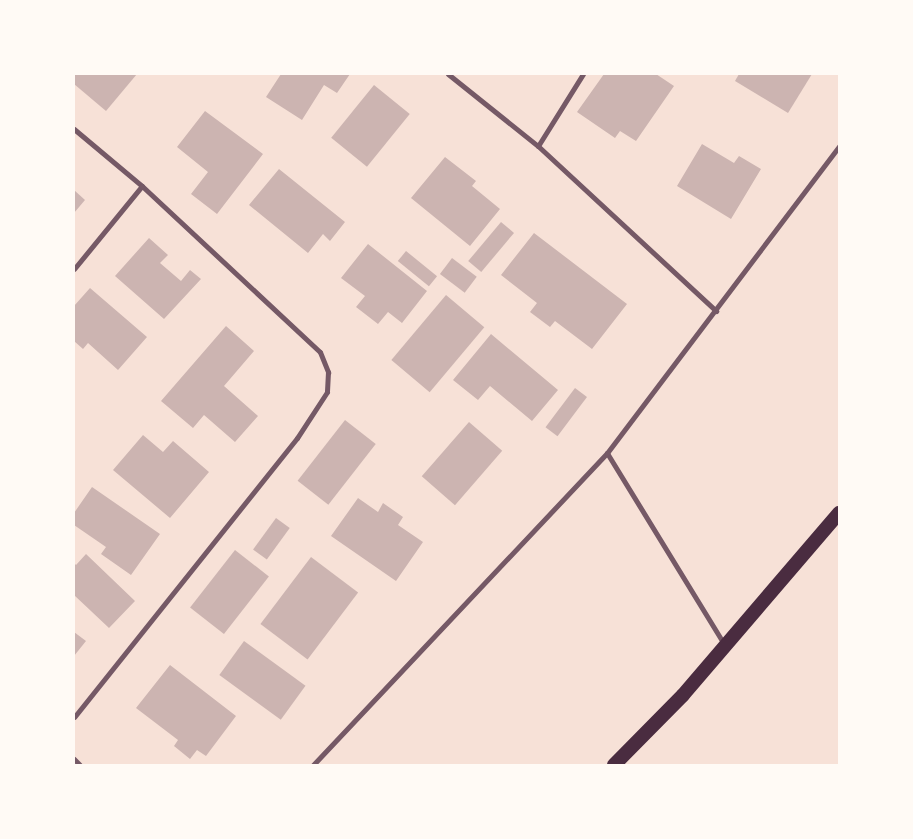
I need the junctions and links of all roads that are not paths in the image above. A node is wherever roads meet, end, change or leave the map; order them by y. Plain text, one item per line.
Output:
1 (448, 74) edge
2 (583, 74) edge
3 (74, 129) edge
4 (538, 146) junction
5 (839, 146) edge
6 (142, 186) junction
7 (74, 269) edge
8 (716, 311) junction
9 (606, 453) junction
10 (839, 513) edge
11 (725, 646) junction
12 (74, 717) edge
13 (74, 759) edge
14 (80, 765) edge
15 (313, 765) edge
16 (614, 765) edge

1 - 4 street
2 - 4 street
3 - 6 street
4 - 8 street
5 - 8 street
6 - 7 street
6 - 12 street
8 - 9 street
9 - 11 street
9 - 15 street
10 - 11 highway
11 - 16 highway
13 - 14 street

